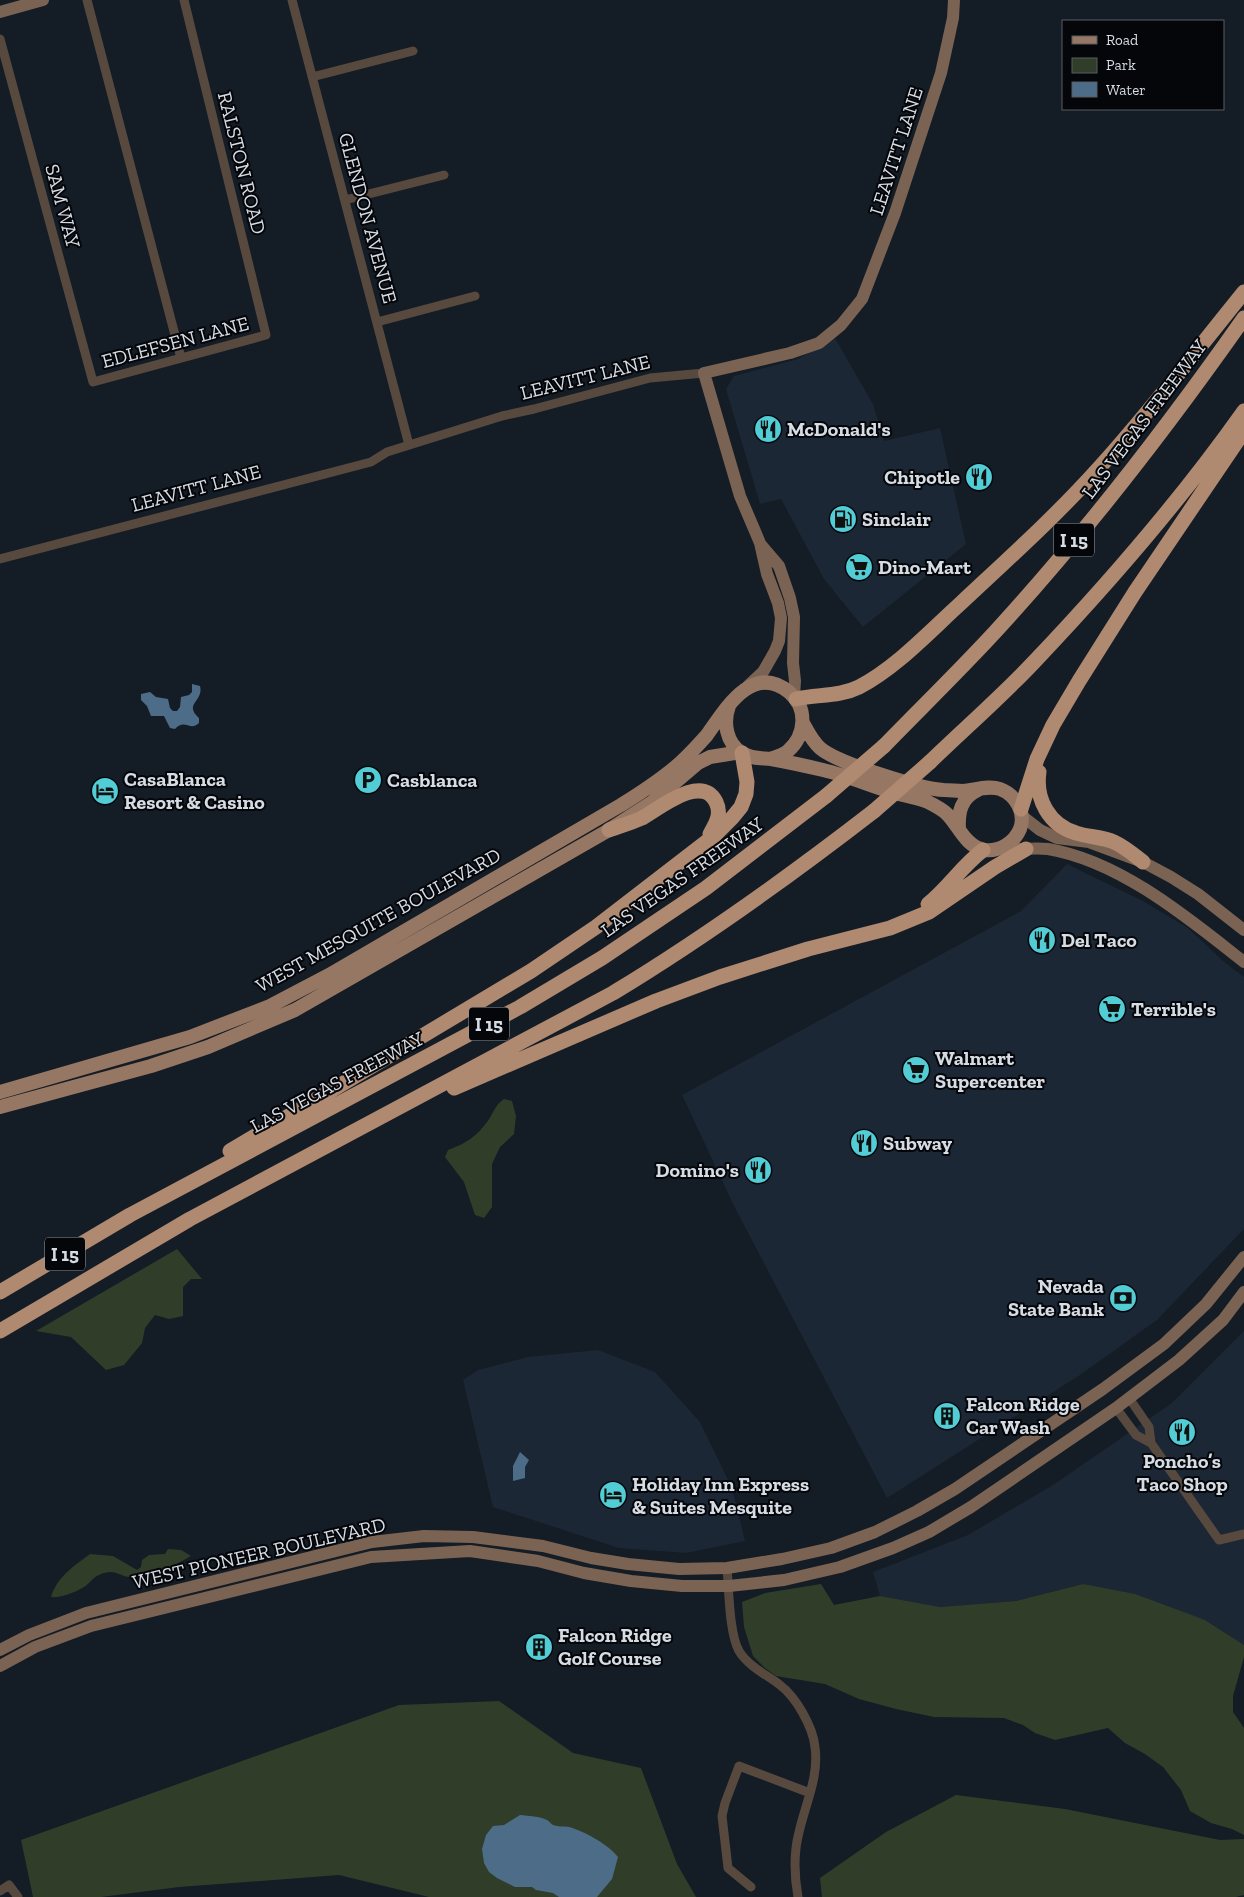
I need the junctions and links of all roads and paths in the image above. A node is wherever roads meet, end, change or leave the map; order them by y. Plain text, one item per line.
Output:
1 (43, 0) edge
2 (87, 0) edge
3 (184, 0) edge
4 (292, 0) edge
5 (954, 0) edge
6 (0, 12) edge
7 (0, 39) edge
8 (413, 51) dead end
9 (312, 77) junction
10 (444, 175) dead end
11 (345, 200) junction
12 (1244, 292) edge
13 (475, 296) dead end
14 (1244, 318) edge
15 (377, 322) junction
16 (266, 335) joint
17 (181, 358) junction
18 (704, 374) junction
19 (93, 382) joint
20 (1244, 411) edge
21 (1244, 431) edge
22 (409, 445) junction
23 (760, 543) junction
24 (0, 559) edge
25 (748, 686) junction
26 (795, 698) junction
27 (730, 703) junction
28 (803, 718) junction
29 (1053, 725) junction
30 (742, 752) junction
31 (770, 759) junction
32 (981, 789) junction
33 (1021, 812) junction
34 (959, 829) junction
35 (609, 830) junction
36 (707, 840) junction
37 (1026, 849) junction
38 (987, 850) junction
39 (1143, 862) junction
40 (917, 917) junction
41 (1244, 930) edge
42 (1244, 962) edge
43 (0, 1092) edge
44 (0, 1108) edge
45 (354, 1131) junction
46 (130, 1215) junction
47 (1244, 1257) edge
48 (0, 1292) edge
49 (1244, 1292) edge
50 (0, 1331) edge
51 (1117, 1379) junction
52 (1104, 1389) junction
53 (1129, 1398) junction
54 (1116, 1408) junction
55 (1151, 1443) junction
56 (1244, 1534) edge
57 (727, 1568) junction
58 (729, 1586) junction
59 (0, 1650) edge
60 (0, 1666) edge
61 (810, 1793) junction
62 (751, 1887) dead end
63 (0, 1891) edge
64 (18, 1897) edge
65 (798, 1897) edge

1 - 6 main road
2 - 17 street
3 - 16 street, RALSTON ROAD
4 - 9 street, GLENDON AVENUE
5 - 18 main road, LEAVITT LANE
7 - 19 street, SAM WAY
8 - 9 street
9 - 11 street, GLENDON AVENUE
10 - 11 street
11 - 15 street, GLENDON AVENUE
12 - 26 highway
13 - 15 street
14 - 46 highway, LAS VEGAS FREEWAY / I 15, bridge
15 - 22 street, GLENDON AVENUE
16 - 17 street, EDLEFSEN LANE
17 - 19 street, EDLEFSEN LANE
18 - 22 street, LEAVITT LANE
18 - 23 main road
20 - 45 highway, I 15, bridge
21 - 29 highway
22 - 24 street, LEAVITT LANE
23 - 25 main road
23 - 26 main road
25 - 26 main road
25 - 27 main road
26 - 28 main road
27 - 30 main road
27 - 43 main road, WEST MESQUITE BOULEVARD
28 - 31 main road
28 - 32 main road
29 - 33 highway
29 - 39 highway
30 - 31 main road
30 - 35 main road, WEST MESQUITE BOULEVARD
30 - 36 highway
31 - 34 main road
32 - 33 main road
32 - 34 main road
33 - 38 main road
33 - 39 main road
34 - 38 main road
35 - 36 highway
35 - 44 main road, WEST MESQUITE BOULEVARD
36 - 46 highway
37 - 38 main road
37 - 40 highway
37 - 42 main road
38 - 40 highway
39 - 41 main road
40 - 45 highway
45 - 50 highway, I 15
46 - 48 highway, LAS VEGAS FREEWAY / I 15
47 - 51 main road, WEST PIONEER BOULEVARD
49 - 53 main road, WEST PIONEER BOULEVARD
51 - 52 main road, WEST PIONEER BOULEVARD
51 - 53 main road
52 - 54 main road
52 - 57 main road, WEST PIONEER BOULEVARD
53 - 54 main road, WEST PIONEER BOULEVARD
53 - 55 street
54 - 55 street
54 - 58 main road, WEST PIONEER BOULEVARD
55 - 56 street
57 - 58 street
57 - 59 main road, WEST PIONEER BOULEVARD
58 - 60 main road, WEST PIONEER BOULEVARD
58 - 61 street
61 - 62 street
61 - 65 street
63 - 64 street

